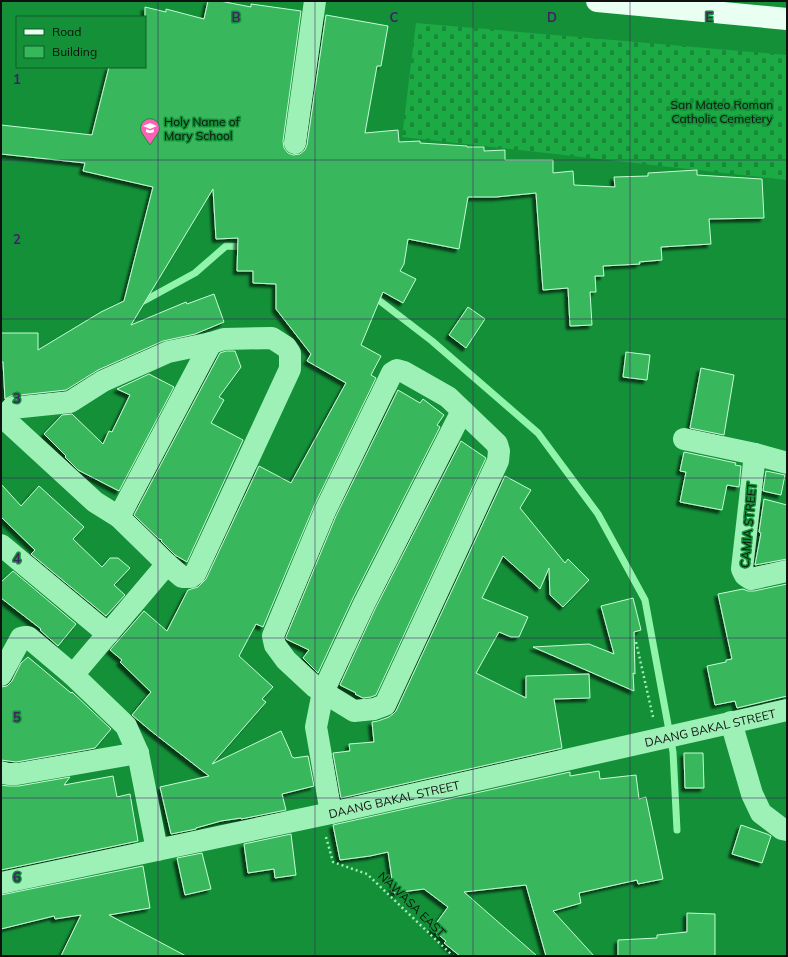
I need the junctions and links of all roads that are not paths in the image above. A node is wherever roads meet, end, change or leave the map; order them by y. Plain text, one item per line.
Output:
1 (315, 1) edge
2 (597, 1) edge
3 (787, 19) edge
4 (295, 143) dead end
5 (212, 343) junction
6 (462, 411) junction
7 (684, 439) dead end
8 (755, 454) junction
9 (787, 463) edge
10 (119, 517) junction
11 (1, 545) edge
12 (167, 564) junction
13 (787, 571) edge
14 (108, 634) junction
15 (1, 675) edge
16 (73, 675) junction
17 (323, 692) junction
18 (787, 710) edge
19 (731, 722) junction
20 (138, 753) junction
21 (1, 772) edge
22 (326, 814) junction
23 (787, 830) edge
24 (157, 850) junction
25 (1, 883) edge

1 - 4 street
2 - 3 main road
5 - 10 street
5 - 10 street
5 - 12 street
6 - 17 street
6 - 17 street
6 - 17 street
7 - 8 street
8 - 9 street
8 - 13 street, CAMIA STREET
10 - 12 street
11 - 14 street
12 - 14 street
14 - 16 street
15 - 16 street
16 - 20 street
17 - 22 street
18 - 19 street, DAANG BAKAL STREET
19 - 22 street, DAANG BAKAL STREET
19 - 23 street
20 - 21 street
20 - 24 street
22 - 24 street, DAANG BAKAL STREET
24 - 25 street, DAANG BAKAL STREET

